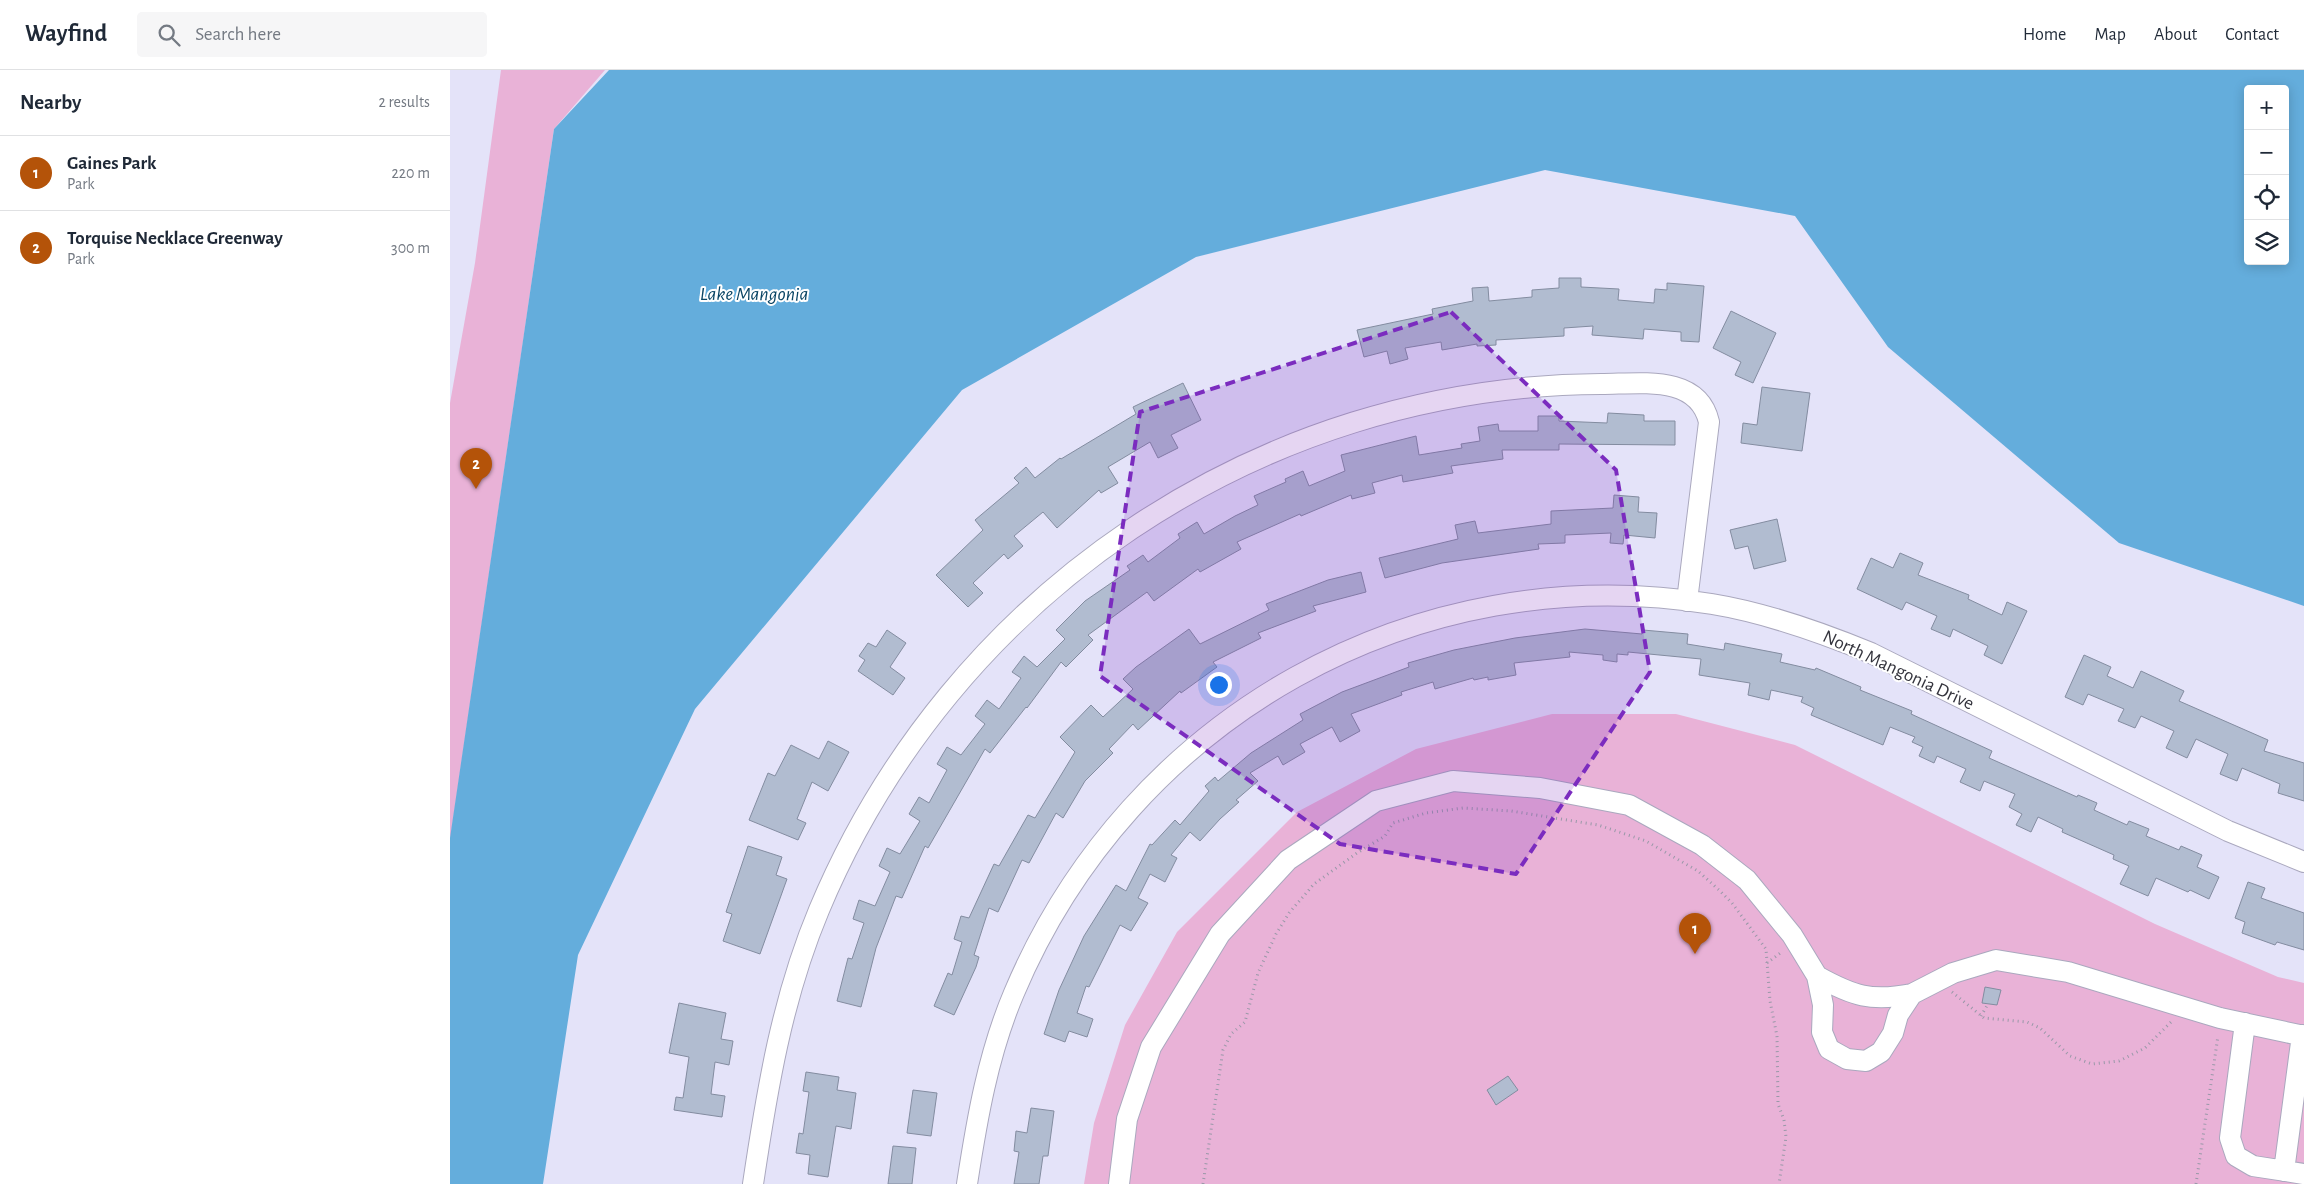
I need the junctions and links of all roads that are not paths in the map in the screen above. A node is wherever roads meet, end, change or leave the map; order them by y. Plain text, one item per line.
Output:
1 (1687, 601) junction
2 (2304, 862) edge
3 (1817, 976) junction
4 (1912, 994) junction
5 (2245, 1023) junction
6 (2303, 1035) edge
7 (2284, 1171) junction
8 (2304, 1174) edge
9 (753, 1184) edge
10 (967, 1184) edge
11 (1119, 1184) edge

1 - 2 street, North Mangonia Drive
1 - 9 street
1 - 10 street, North Mangonia Drive
3 - 4 street
3 - 4 street
3 - 11 street
4 - 5 street
5 - 6 street
5 - 7 street
6 - 7 street
7 - 8 street

